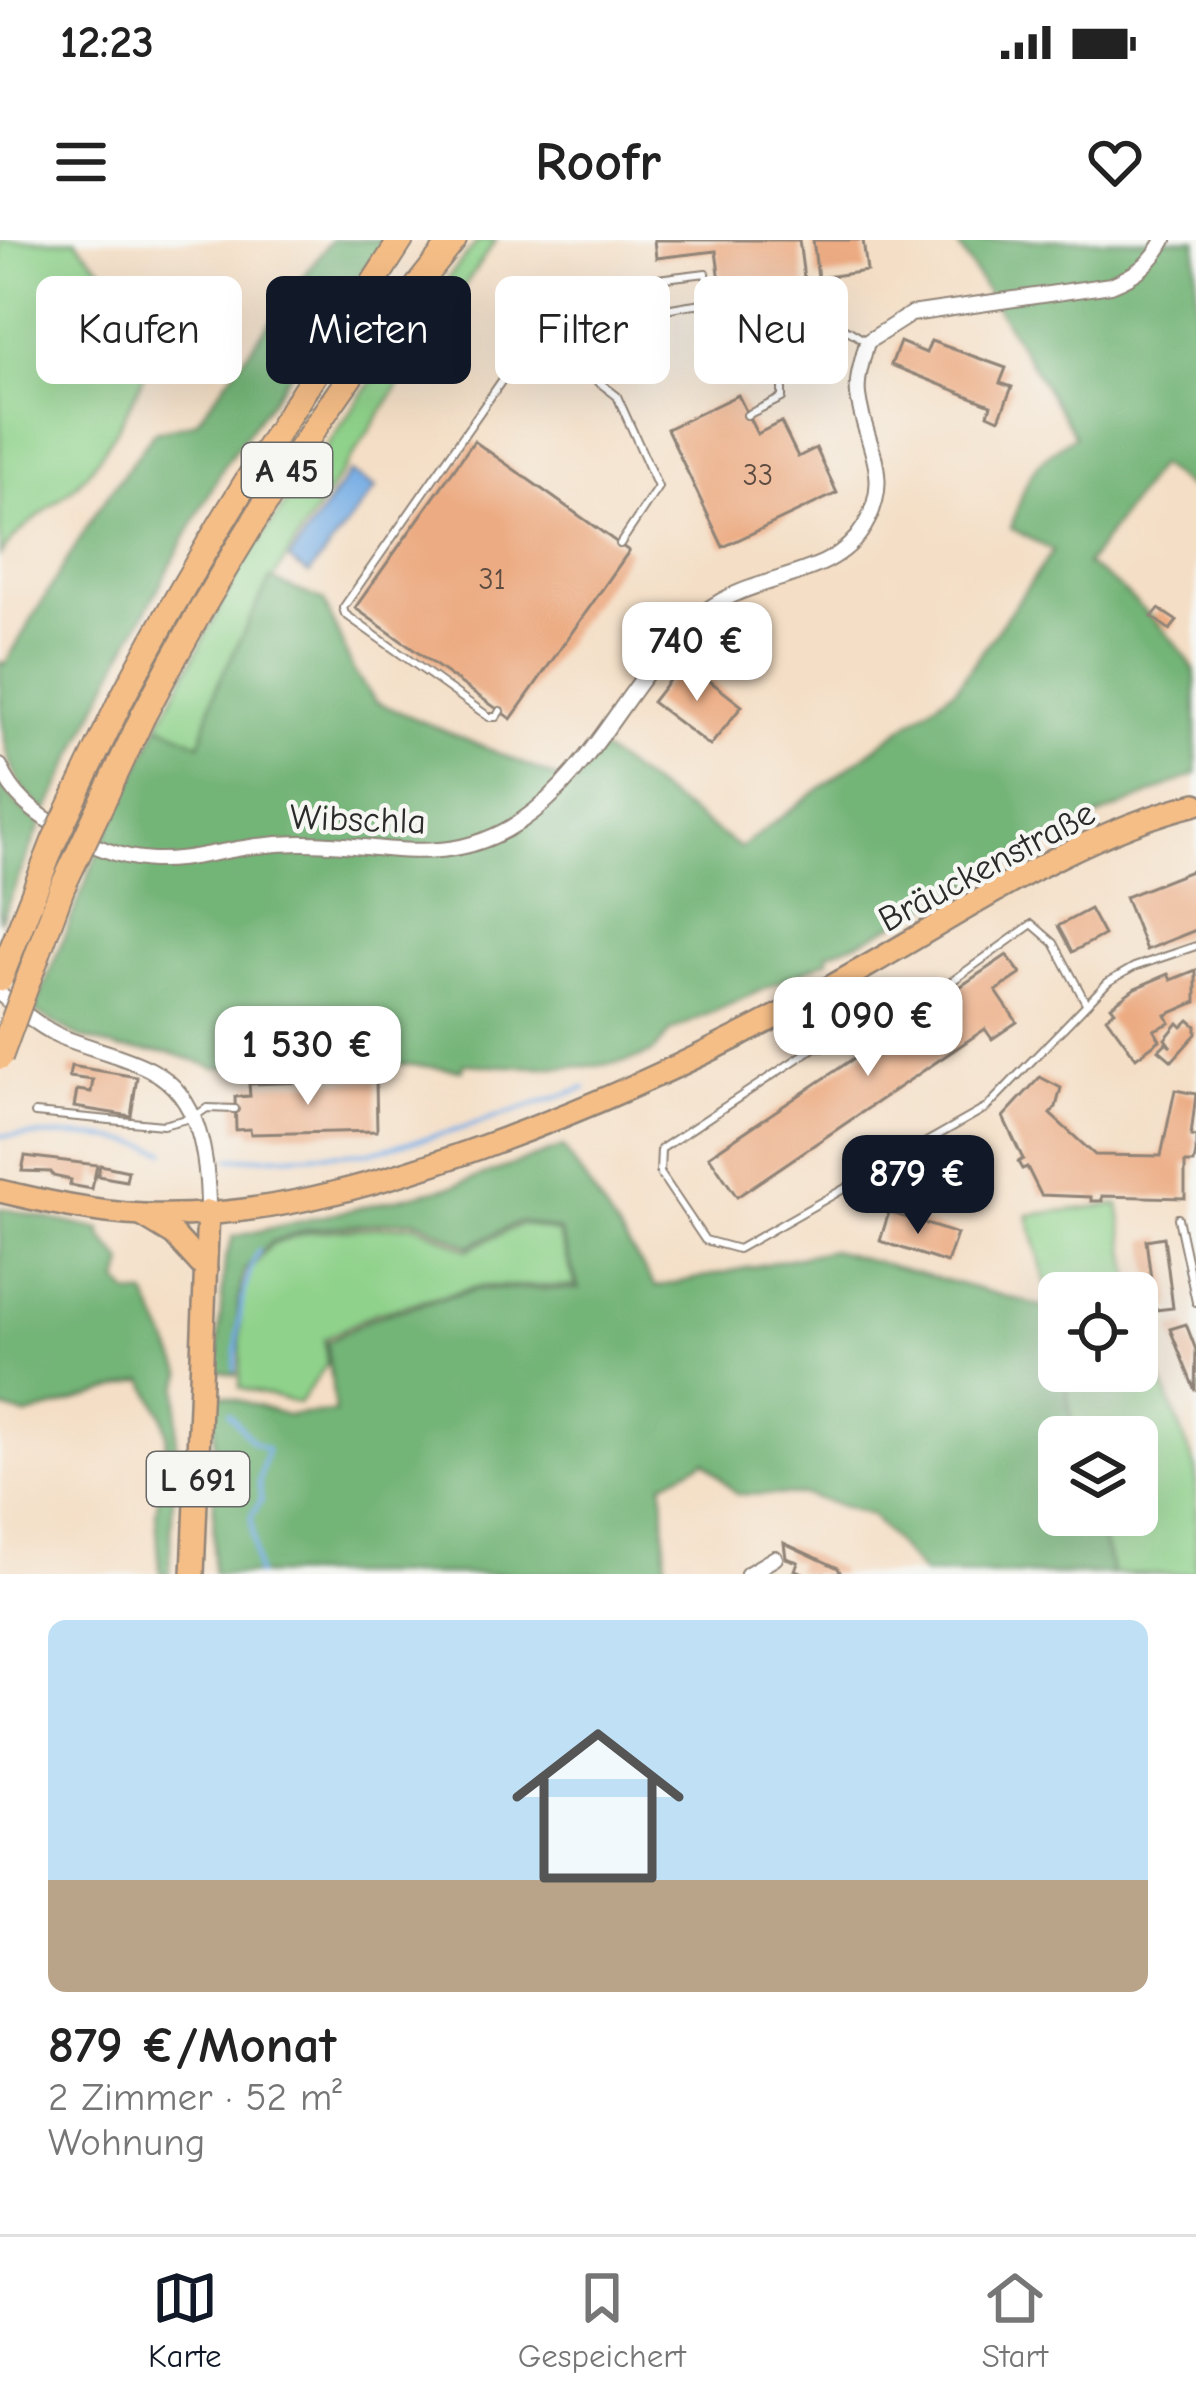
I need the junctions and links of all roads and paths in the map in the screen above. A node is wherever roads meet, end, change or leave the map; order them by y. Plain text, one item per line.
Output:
1 (401, 240) edge
2 (414, 240) edge
3 (454, 240) edge
4 (471, 240) edge
5 (1164, 240) edge
6 (378, 276) edge
7 (385, 276) edge
8 (425, 276) edge
9 (435, 276) edge
10 (706, 276) edge
11 (670, 277) edge
12 (848, 331) edge
13 (867, 342) junction
14 (308, 384) edge
15 (343, 384) edge
16 (499, 384) edge
17 (601, 384) edge
18 (782, 384) edge
19 (747, 415) dead end
20 (620, 544) dead end
21 (500, 711) dead end
22 (0, 766) edge
23 (1196, 804) edge
24 (1196, 946) edge
25 (0, 979) edge
26 (0, 994) edge
27 (1086, 1003) junction
28 (0, 1057) edge
29 (236, 1109) dead end
30 (35, 1112) dead end
31 (194, 1117) junction
32 (0, 1191) edge
33 (208, 1211) junction
34 (141, 1215) junction
35 (1178, 1218) dead end
36 (206, 1270) junction
37 (1196, 1302) edge
38 (775, 1558) dead end
39 (193, 1574) edge
40 (748, 1574) edge

1 - 6 highway
2 - 7 highway, A 45
3 - 8 highway, A 45
4 - 9 highway
5 - 13 street
10 - 11 lane
12 - 13 lane
13 - 22 street, Wibschla
14 - 25 highway, A 45, bridge
15 - 28 highway, A 45, bridge
16 - 21 lane
17 - 20 lane
18 - 19 lane
23 - 33 main road, Bräuckenstraße
24 - 27 lane
26 - 31 street
27 - 27 lane
29 - 31 lane
30 - 31 lane
31 - 33 street
32 - 34 main road, Bräuckenstraße
33 - 34 main road, Bräuckenstraße
33 - 36 main road, L 691
34 - 36 main road
35 - 37 lane
36 - 39 main road, L 691
38 - 40 street

